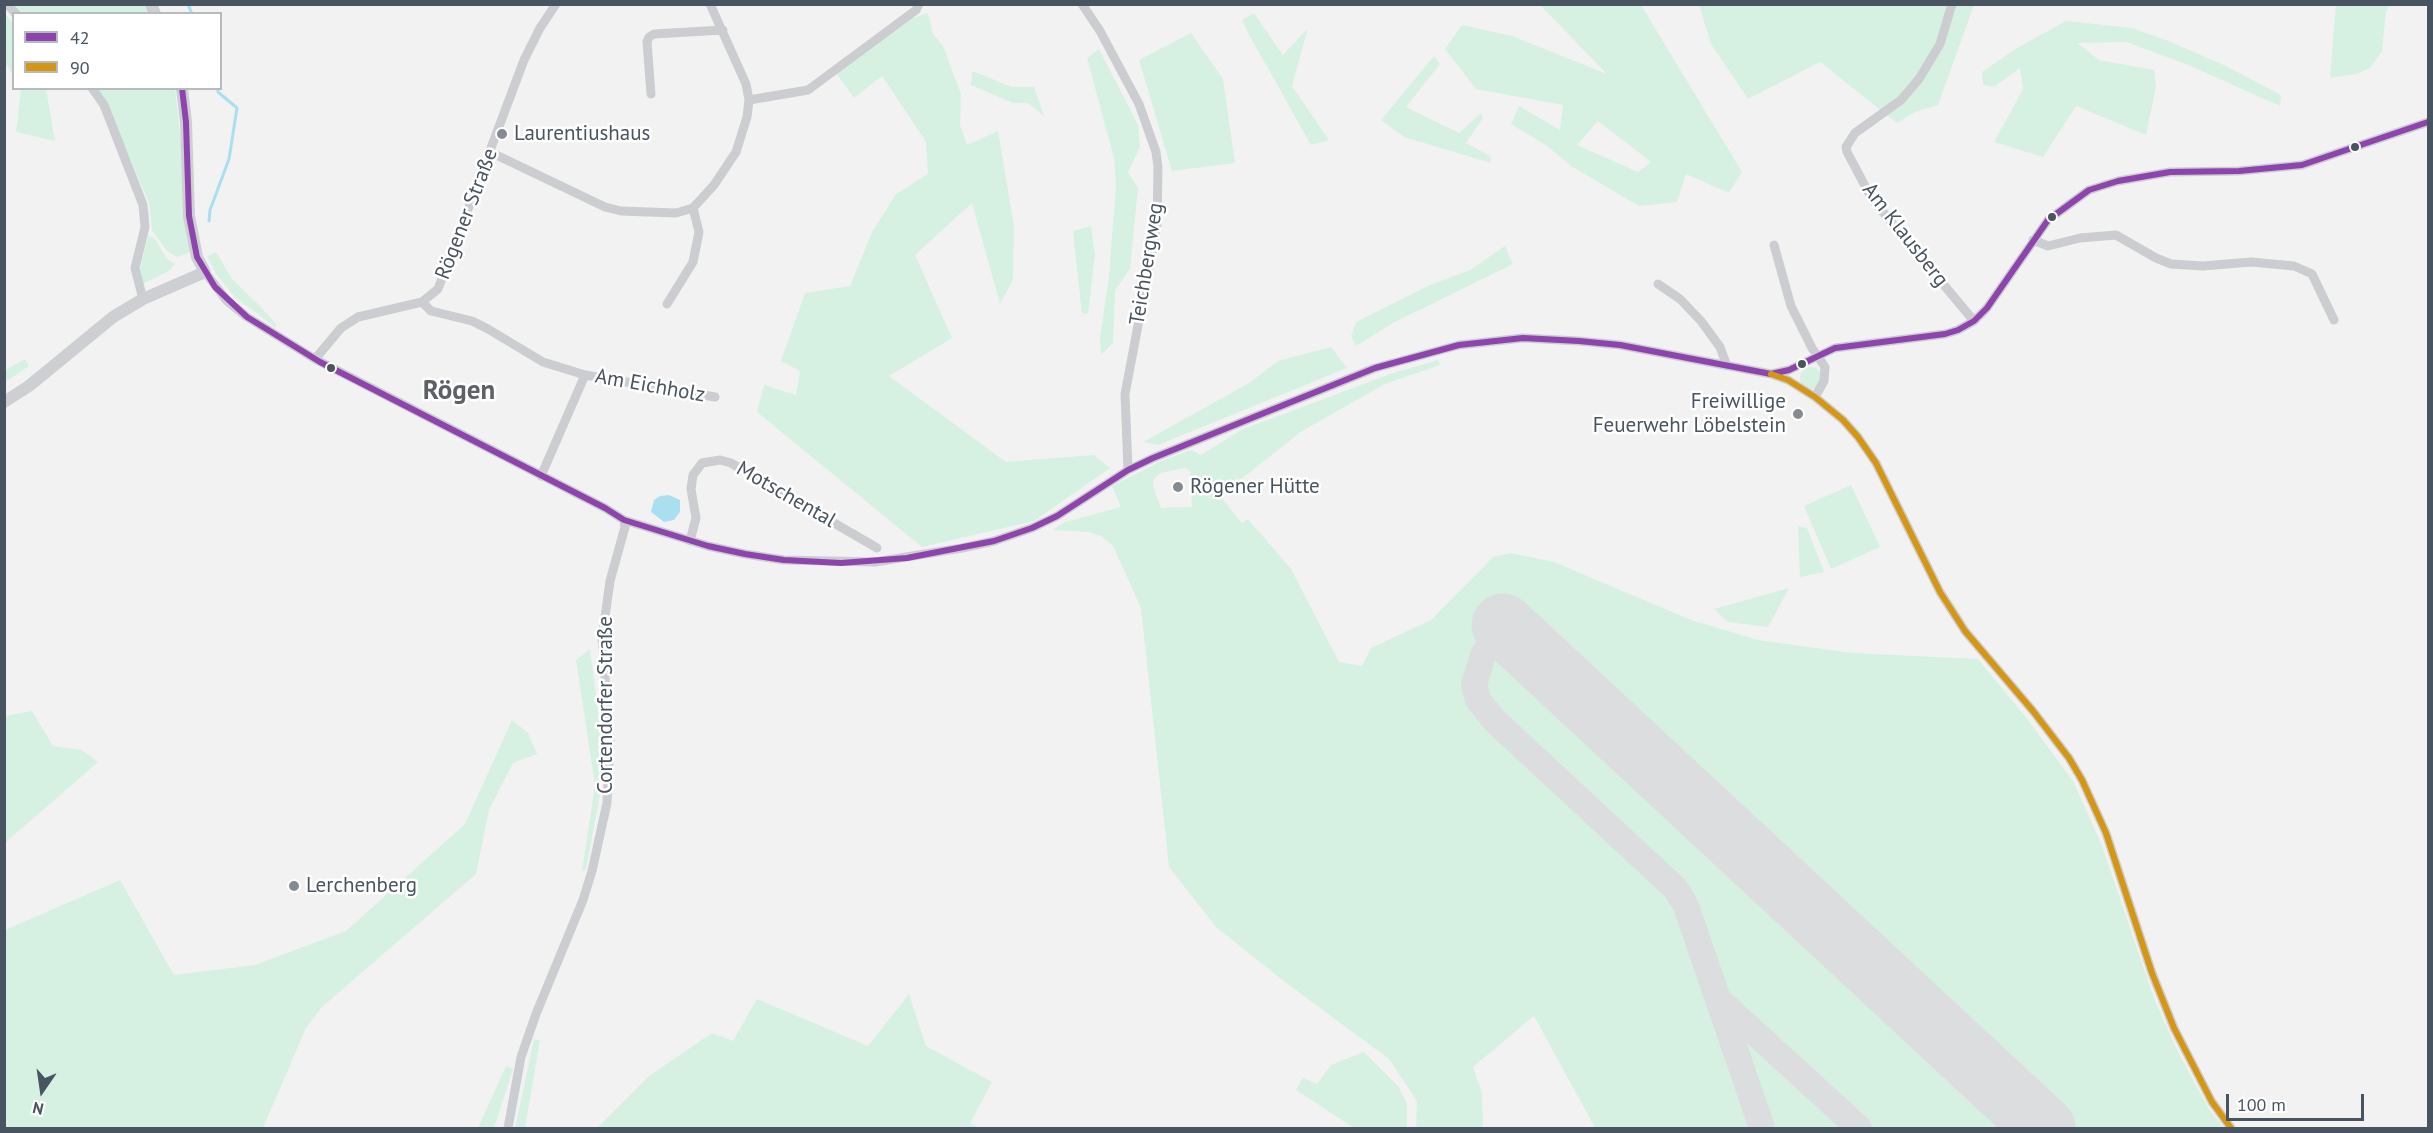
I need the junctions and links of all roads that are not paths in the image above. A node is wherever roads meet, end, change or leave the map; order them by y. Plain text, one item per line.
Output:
1 (556, 4) edge
2 (710, 4) edge
3 (919, 4) edge
4 (1082, 4) edge
5 (1952, 4) edge
6 (723, 30) junction
7 (93, 90) edge
8 (182, 90) edge
9 (651, 94) dead end
10 (749, 100) junction
11 (2428, 122) edge
12 (490, 152) junction
13 (693, 208) junction
14 (2033, 240) junction
15 (1774, 245) dead end
16 (205, 272) junction
17 (1658, 284) dead end
18 (143, 299) junction
19 (422, 302) junction
20 (668, 304) dead end
21 (2334, 320) dead end
22 (1974, 321) junction
23 (1818, 356) junction
24 (315, 359) junction
25 (1727, 366) junction
26 (1771, 374) junction
27 (585, 375) junction
28 (715, 397) dead end
29 (1815, 397) junction
30 (4, 402) edge
31 (1128, 470) junction
32 (541, 476) junction
33 (624, 520) junction
34 (690, 541) junction
35 (877, 548) dead end
36 (508, 1128) edge
37 (2231, 1128) edge

1 - 12 street, Rögener Straße
2 - 6 street
3 - 10 street
4 - 31 street, Teichbergweg
5 - 22 street, Am Klausberg
6 - 9 street
6 - 10 street
7 - 18 street
8 - 16 street
10 - 13 street
11 - 14 street
12 - 13 street
12 - 19 street, Rögener Straße
13 - 20 street
14 - 21 street
14 - 22 street
15 - 23 street
16 - 18 street
16 - 24 street
17 - 25 street
18 - 30 street
19 - 24 street, Rögener Straße
19 - 27 street, Am Eichholz
22 - 23 street
23 - 26 street
23 - 29 street
24 - 32 street
25 - 26 street
25 - 31 street
26 - 29 street
27 - 28 street, Am Eichholz
27 - 32 street, Am Eichholz
29 - 37 street
31 - 34 street
32 - 33 street
33 - 34 street
33 - 36 street, Cortendorfer Straße
34 - 35 street, Motschental

